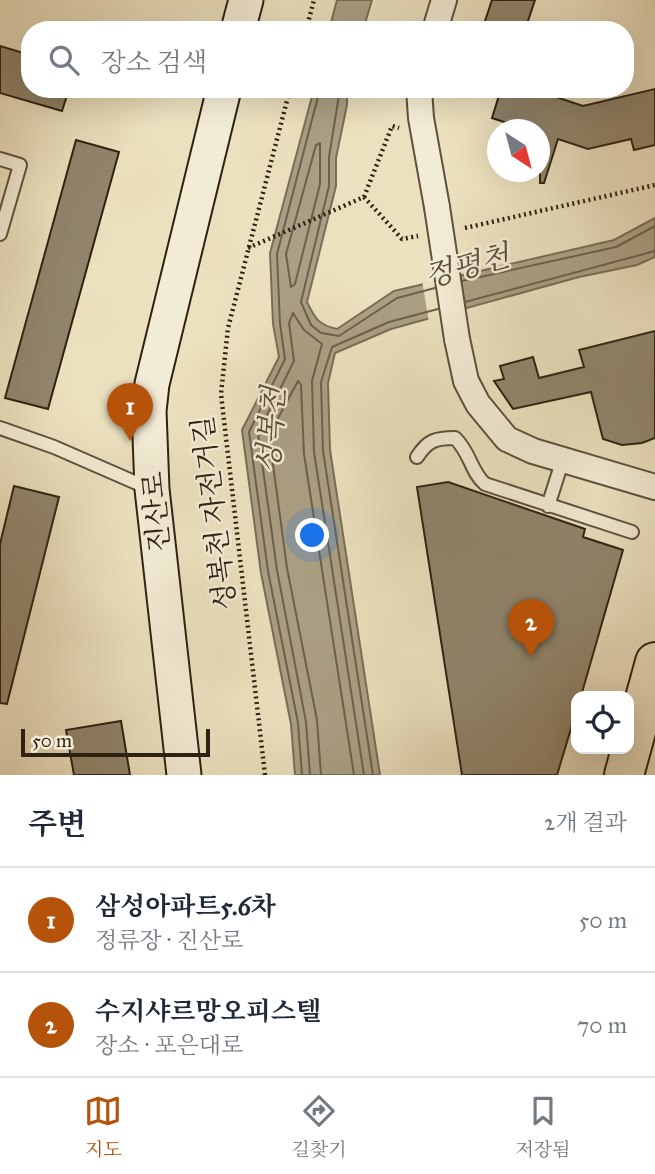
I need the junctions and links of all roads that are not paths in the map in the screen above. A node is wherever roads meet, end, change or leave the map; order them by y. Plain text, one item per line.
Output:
1 (246, 0) edge
2 (444, 0) edge
3 (241, 21) edge
4 (438, 21) edge
5 (222, 98) edge
6 (420, 98) edge
7 (0, 159) edge
8 (0, 234) edge
9 (0, 428) edge
10 (418, 457) dead end
11 (563, 460) junction
12 (655, 487) edge
13 (152, 489) junction
14 (548, 506) junction
15 (632, 532) dead end
16 (655, 662) edge
17 (184, 775) edge
18 (624, 775) edge

1 - 3 street
2 - 4 street
5 - 13 street, 진산로
6 - 11 street, bridge
7 - 8 lane
9 - 13 lane
10 - 14 lane
11 - 12 street
11 - 14 lane
13 - 17 street, 진산로
14 - 15 lane
16 - 18 main road

